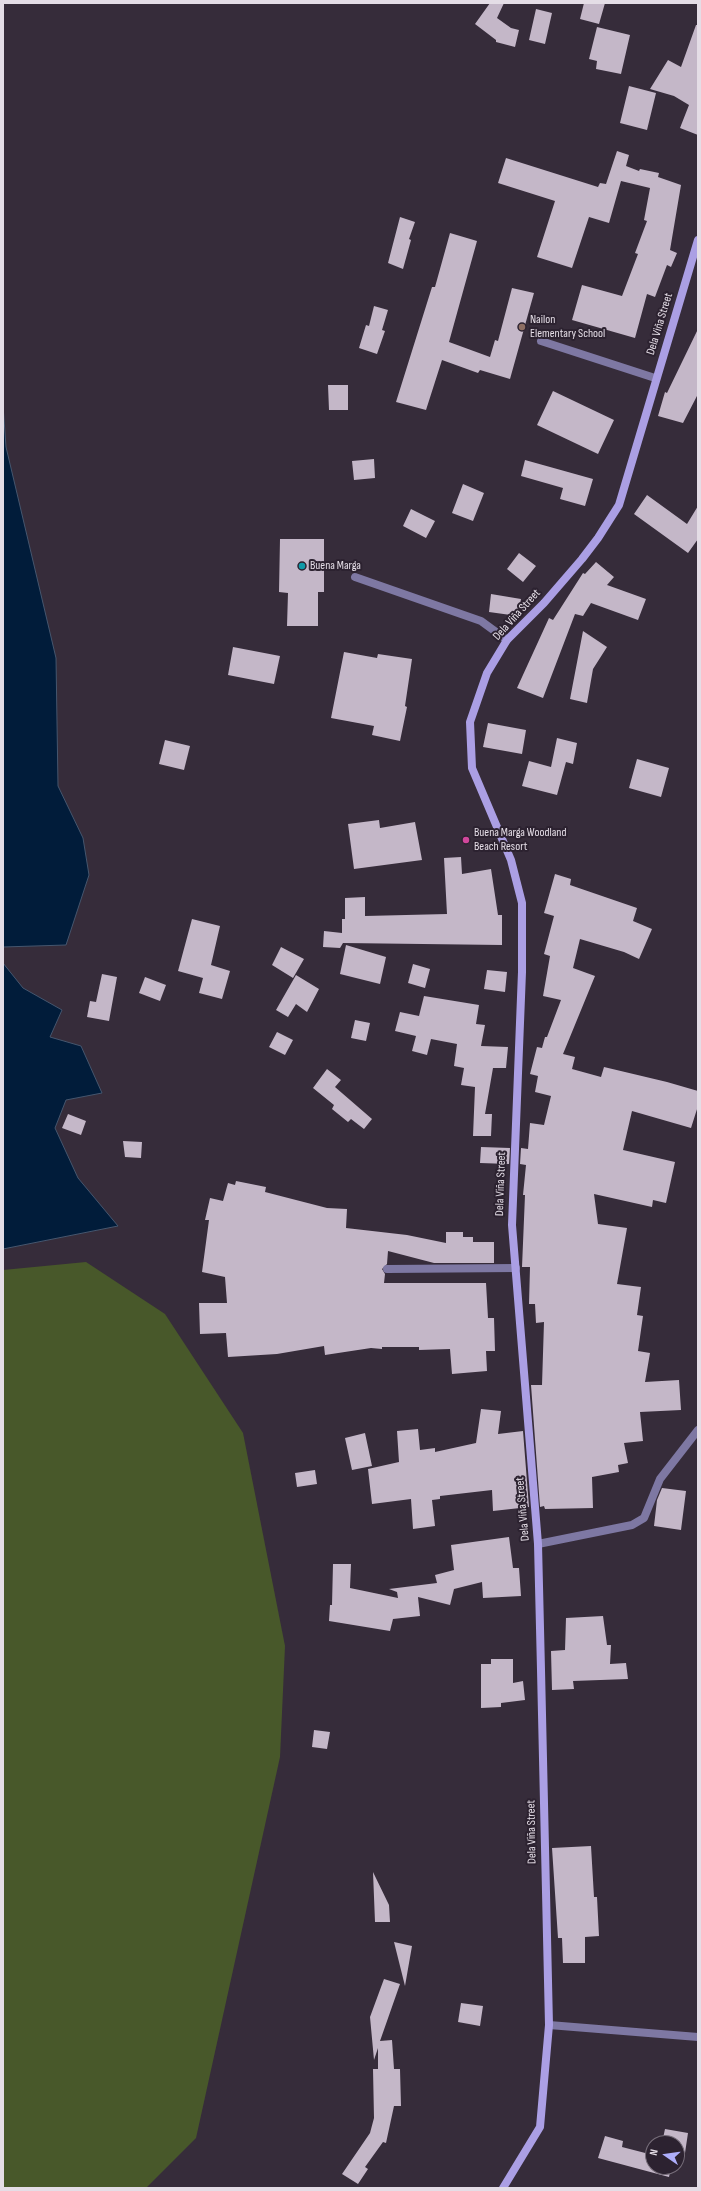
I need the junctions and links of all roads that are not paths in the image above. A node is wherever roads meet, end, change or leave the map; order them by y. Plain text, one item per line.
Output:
1 (698, 240) edge
2 (541, 341) dead end
3 (655, 378) junction
4 (355, 577) dead end
5 (507, 640) junction
6 (516, 1268) junction
7 (387, 1270) dead end
8 (698, 1430) edge
9 (538, 1544) junction
10 (548, 2025) junction
11 (698, 2037) edge
12 (504, 2188) edge

1 - 3 street, Dela Viña Street
2 - 3 street
3 - 5 street, Dela Viña Street
4 - 5 street
5 - 6 street, Dela Viña Street
6 - 7 street
6 - 9 street, Dela Viña Street
8 - 9 street
9 - 10 street, Dela Viña Street
10 - 11 street
10 - 12 street, Dela Viña Street

